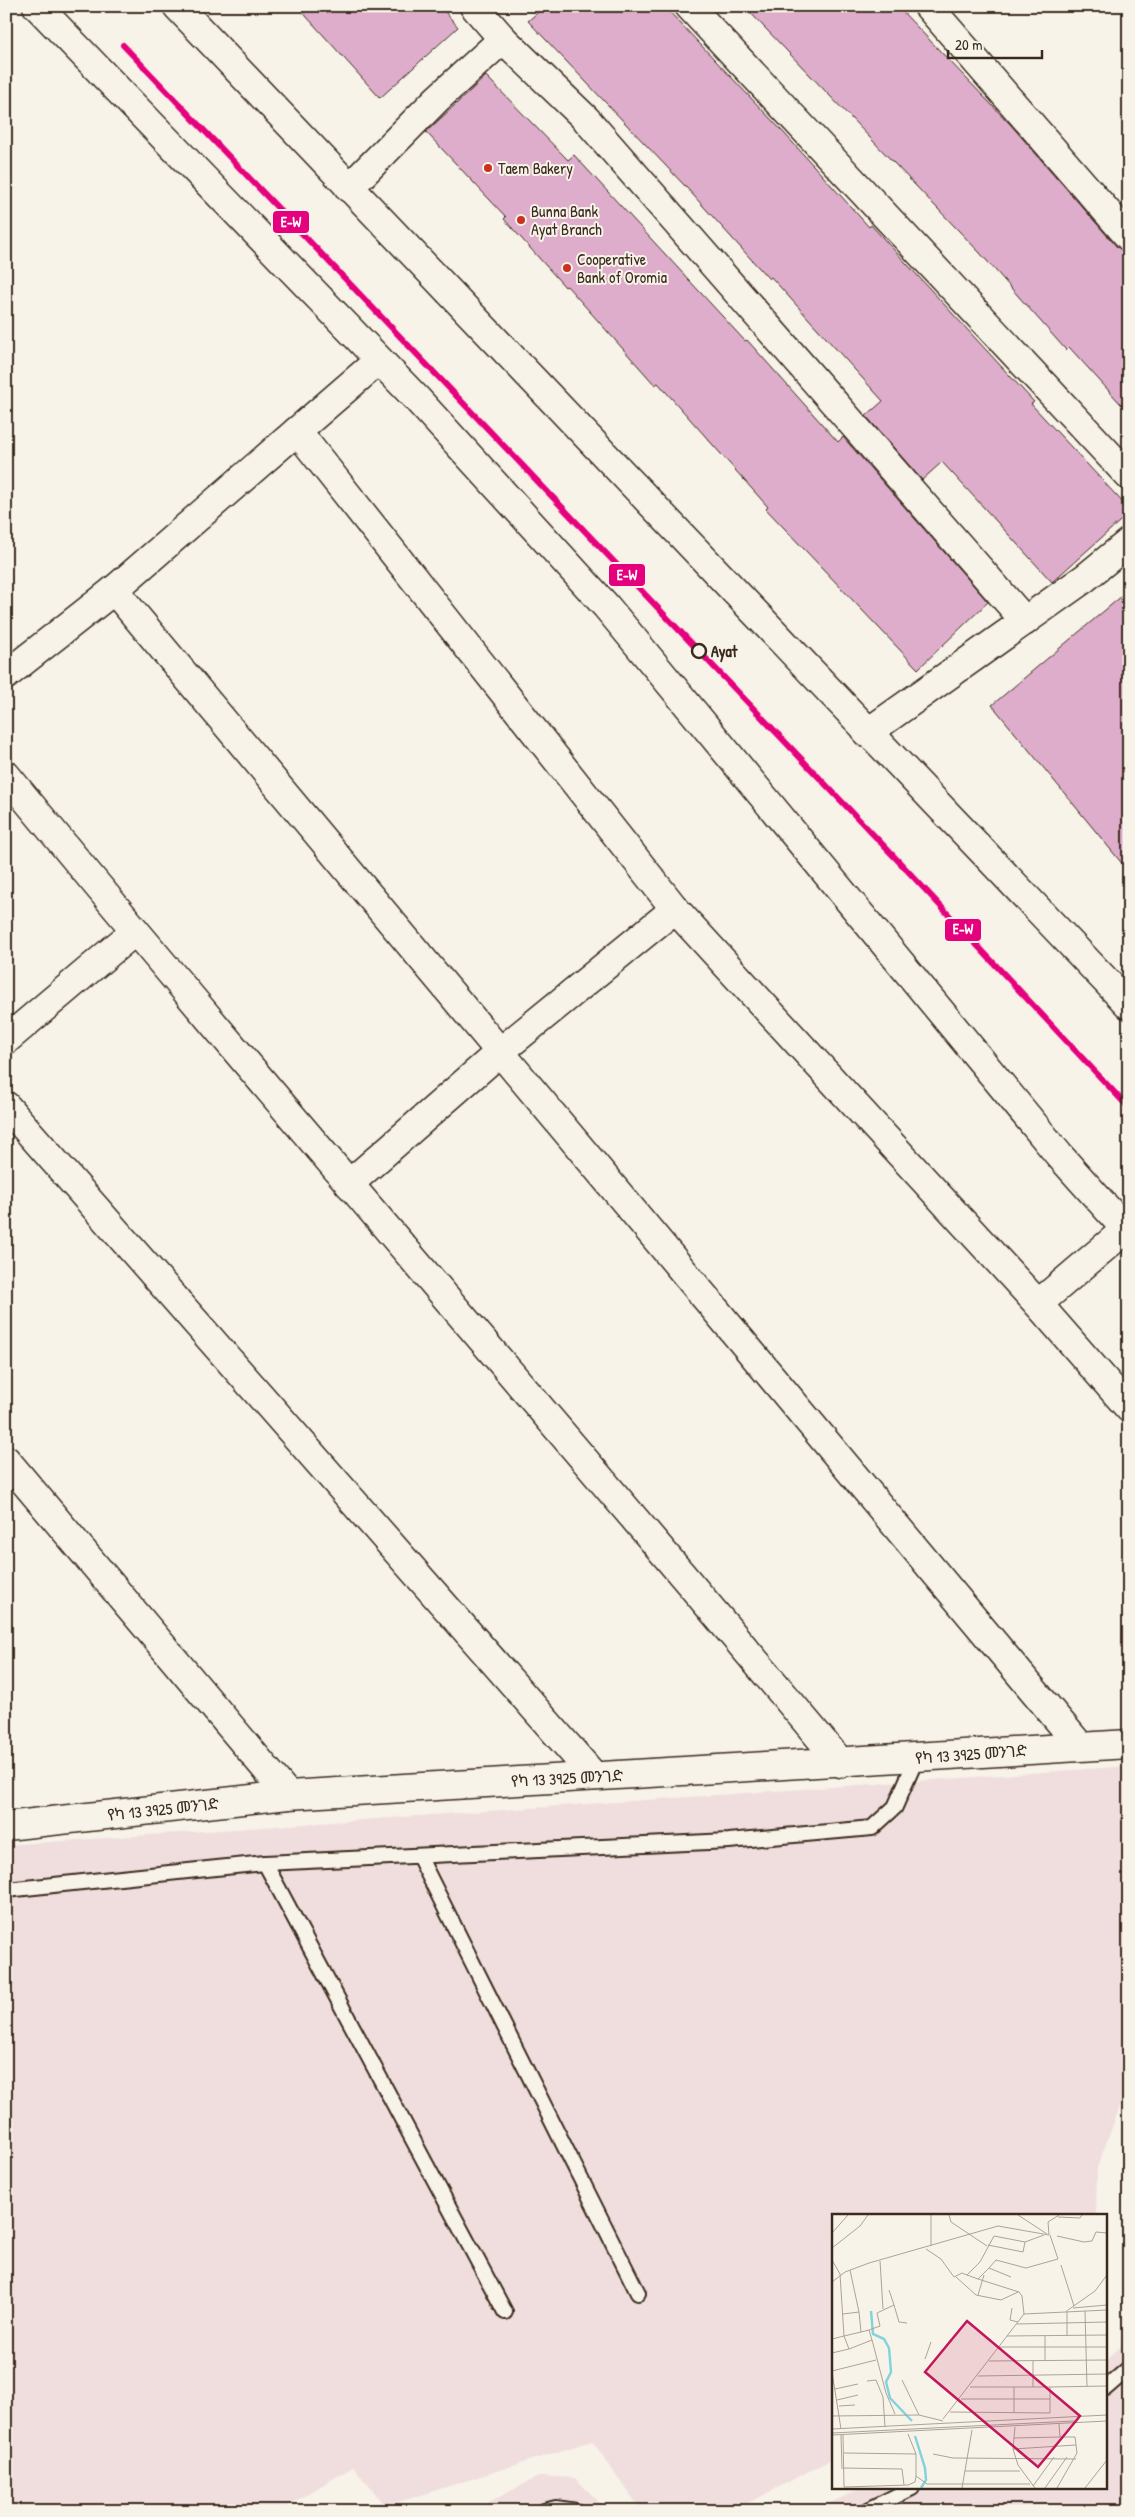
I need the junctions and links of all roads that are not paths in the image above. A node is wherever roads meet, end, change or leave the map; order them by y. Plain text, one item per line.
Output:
1 (37, 6) edge
2 (177, 6) edge
3 (474, 6) edge
4 (689, 6) edge
5 (928, 6) edge
6 (503, 39) junction
7 (349, 188) junction
8 (1129, 237) edge
9 (378, 361) junction
10 (297, 431) junction
11 (1129, 476) edge
12 (1129, 542) edge
13 (114, 590) junction
14 (1025, 621) junction
15 (6, 676) edge
16 (867, 733) junction
17 (6, 774) edge
18 (675, 909) junction
19 (135, 931) junction
20 (1129, 1005) edge
21 (6, 1040) edge
22 (501, 1051) junction
23 (6, 1106) edge
24 (349, 1184) junction
25 (1127, 1231) edge
26 (1038, 1304) junction
27 (1129, 1408) edge
28 (6, 1460) edge
29 (1129, 1744) edge
30 (1080, 1746) junction
31 (917, 1757) junction
32 (841, 1763) junction
33 (594, 1776) junction
34 (288, 1795) junction
35 (7, 1825) edge
36 (419, 1856) junction
37 (265, 1863) junction
38 (6, 1890) edge
39 (638, 2293) dead end
40 (505, 2312) dead end
41 (1129, 2368) edge
42 (1108, 2386) edge
43 (908, 2490) edge
44 (544, 2511) edge
45 (576, 2511) edge
46 (866, 2511) edge

1 - 9 street
2 - 7 street
3 - 6 street
4 - 11 street
5 - 8 street
6 - 7 street
6 - 14 street
7 - 16 street
9 - 10 street
9 - 25 street
10 - 13 street
10 - 18 street
12 - 14 street
13 - 15 street
13 - 22 street
14 - 16 street
16 - 20 street
17 - 19 street
18 - 22 street
18 - 26 street
19 - 21 street
19 - 24 street
22 - 24 street
22 - 30 street
23 - 33 street
24 - 32 street
25 - 26 street
26 - 27 street
28 - 34 street
29 - 30 street, የካ 13 3925 መንገድ
30 - 31 street, የካ 13 3925 መንገድ
31 - 32 street, የካ 13 3925 መንገድ
31 - 36 lane
32 - 33 street, የካ 13 3925 መንገድ
33 - 34 street, የካ 13 3925 መንገድ
34 - 35 street, የካ 13 3925 መንገድ
36 - 37 lane
36 - 39 lane
37 - 38 lane
37 - 40 lane
41 - 42 lane
43 - 46 lane
44 - 45 lane

